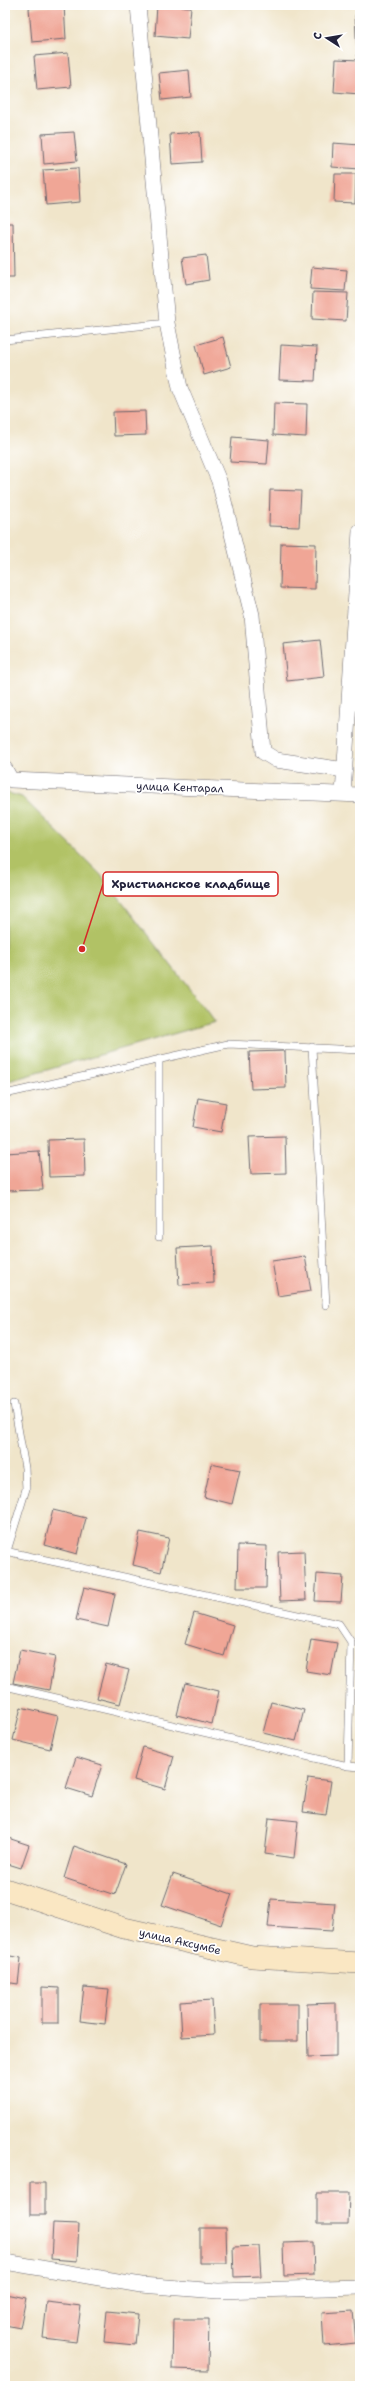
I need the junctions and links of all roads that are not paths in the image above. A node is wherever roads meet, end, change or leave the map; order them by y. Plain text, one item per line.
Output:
1 (138, 5) edge
2 (167, 323) junction
3 (5, 340) edge
4 (360, 531) edge
5 (5, 769) edge
6 (345, 770) junction
7 (343, 794) junction
8 (360, 795) edge
9 (312, 1048) junction
10 (360, 1050) edge
11 (159, 1059) junction
12 (5, 1094) edge
13 (159, 1237) dead end
14 (326, 1305) dead end
15 (14, 1404) dead end
16 (6, 1551) edge
17 (5, 1686) edge
18 (348, 1766) junction
19 (360, 1766) edge
20 (5, 1889) edge
21 (360, 1964) edge
22 (5, 2262) edge
23 (360, 2287) edge

1 - 2 street
2 - 3 lane
2 - 6 street
4 - 6 street
5 - 7 street, улица Кентарал
6 - 7 street
7 - 8 street, улица Кентарал
9 - 10 lane
9 - 11 lane
9 - 14 lane
11 - 12 lane
11 - 13 lane
15 - 16 lane
16 - 18 lane
17 - 18 lane
18 - 19 lane
20 - 21 main road, улица Аксумбе
22 - 23 street

